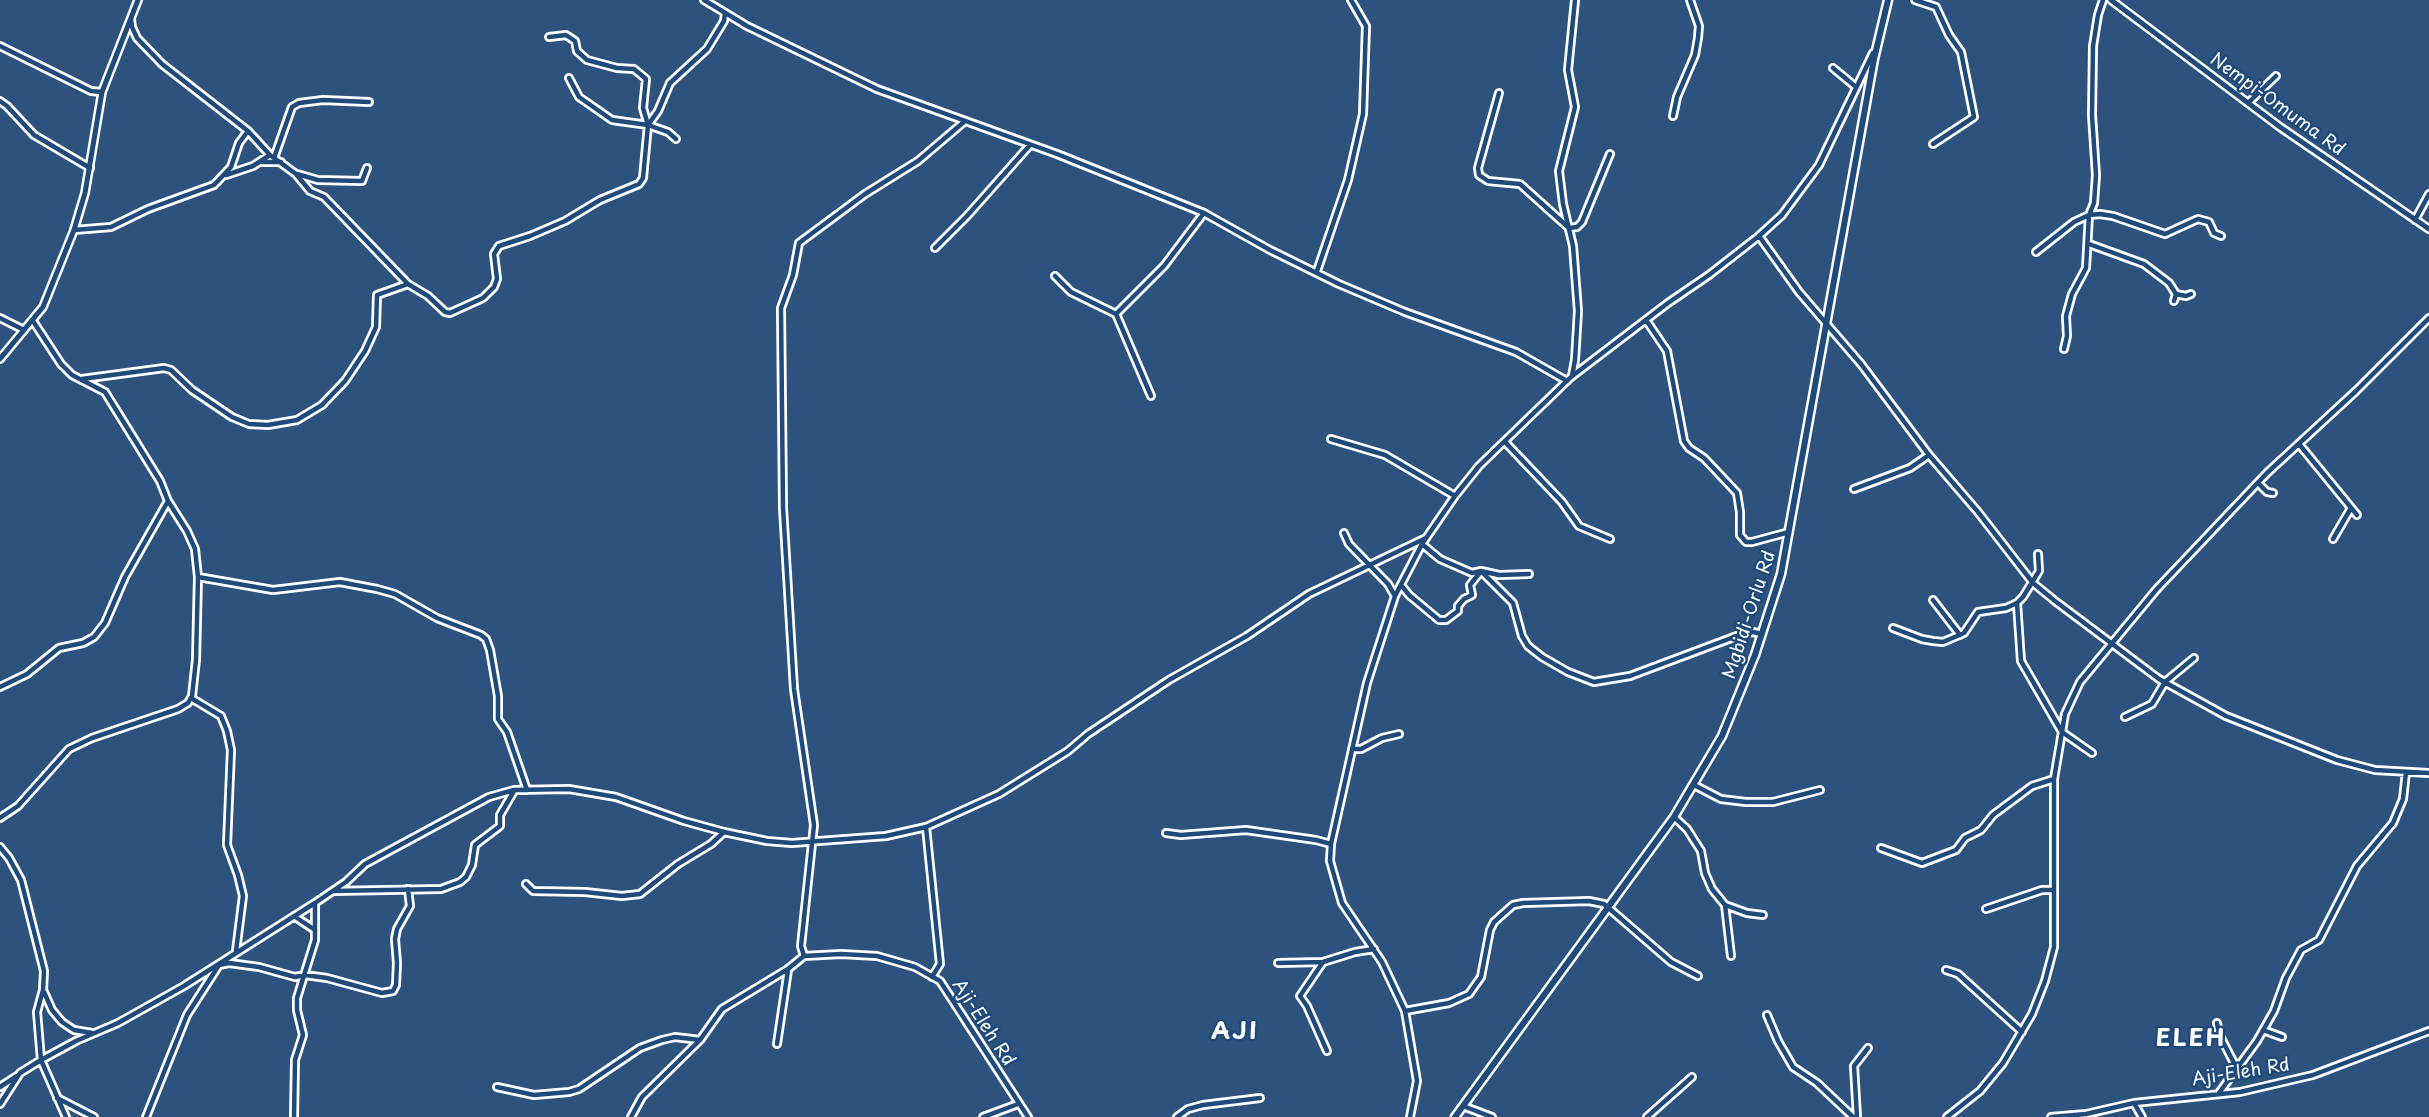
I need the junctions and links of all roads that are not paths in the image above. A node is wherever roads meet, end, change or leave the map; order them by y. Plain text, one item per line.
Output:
1 (138, 0) edge
2 (705, 0) edge
3 (1352, 0) edge
4 (1575, 0) edge
5 (1689, 0) edge
6 (1888, 0) edge
7 (1915, 0) edge
8 (2103, 0) edge
9 (2111, 0) edge
10 (725, 13) junction
11 (131, 15) junction
12 (124, 32) junction
13 (135, 36) junction
14 (549, 37) dead end
15 (1878, 44) junction
16 (0, 46) edge
17 (1833, 68) dead end
18 (2276, 76) dead end
19 (569, 78) dead end
20 (1856, 87) junction
21 (102, 92) junction
22 (1499, 93) dead end
23 (0, 101) edge
24 (369, 102) dead end
25 (2248, 103) junction
26 (1673, 116) dead end
27 (965, 120) junction
28 (648, 125) junction
29 (248, 131) junction
30 (676, 139) dead end
31 (1933, 144) dead end
32 (1030, 145) junction
33 (1610, 154) dead end
34 (272, 157) junction
35 (262, 162) junction
36 (281, 162) junction
37 (90, 168) junction
38 (366, 168) dead end
39 (296, 174) junction
40 (225, 175) junction
41 (2429, 194) edge
42 (1204, 213) junction
43 (2089, 215) junction
44 (2415, 220) junction
45 (1569, 228) junction
46 (2429, 229) edge
47 (74, 230) junction
48 (1759, 236) junction
49 (2221, 236) dead end
50 (2089, 244) junction
51 (935, 248) dead end
52 (2036, 252) dead end
53 (1317, 271) junction
54 (1055, 275) dead end
55 (408, 284) junction
56 (2176, 294) junction
57 (2191, 294) dead end
58 (2174, 301) dead end
59 (1116, 314) junction
60 (0, 318) edge
61 (2429, 318) edge
62 (1646, 320) junction
63 (33, 321) junction
64 (1827, 322) junction
65 (25, 331) junction
66 (2064, 349) dead end
67 (0, 359) edge
68 (81, 379) junction
69 (1569, 379) junction
70 (1151, 396) dead end
71 (1331, 439) dead end
72 (1506, 442) junction
73 (2299, 444) junction
74 (1929, 455) junction
75 (2258, 483) junction
76 (1854, 489) dead end
77 (2273, 493) dead end
78 (1455, 496) junction
79 (168, 501) junction
80 (2351, 508) junction
81 (2357, 515) dead end
82 (1790, 532) junction
83 (1344, 533) dead end
84 (1426, 538) junction
85 (2333, 539) dead end
86 (1610, 540) dead end
87 (1422, 544) junction
88 (2038, 554) dead end
89 (1370, 565) junction
90 (1480, 571) junction
91 (1529, 573) dead end
92 (198, 577) junction
93 (2033, 583) junction
94 (1401, 585) junction
95 (1395, 596) junction
96 (1933, 600) dead end
97 (2017, 603) junction
98 (1893, 628) dead end
99 (1762, 634) junction
100 (1960, 635) junction
101 (2112, 643) junction
102 (2194, 658) dead end
103 (2165, 682) junction
104 (0, 687) edge
105 (191, 698) junction
106 (2125, 717) dead end
107 (2062, 732) junction
108 (1399, 734) dead end
109 (1352, 749) junction
110 (2092, 753) dead end
111 (2406, 772) junction
112 (2429, 773) edge
113 (2054, 779) junction
114 (1694, 785) junction
115 (514, 790) junction
116 (527, 790) junction
117 (1820, 790) dead end
118 (1674, 817) junction
119 (0, 818) edge
120 (926, 827) junction
121 (724, 832) junction
122 (1166, 833) dead end
123 (811, 843) junction
124 (1331, 844) junction
125 (0, 846) edge
126 (1881, 848) dead end
127 (526, 884) dead end
128 (408, 890) junction
129 (2053, 890) junction
130 (332, 891) junction
131 (315, 903) junction
132 (1725, 905) junction
133 (1609, 906) junction
134 (1986, 909) dead end
135 (1763, 915) dead end
136 (294, 916) junction
137 (315, 930) junction
138 (1374, 949) junction
139 (236, 952) junction
140 (804, 956) junction
141 (1731, 956) dead end
142 (1323, 962) junction
143 (1278, 963) dead end
144 (219, 965) junction
145 (788, 969) junction
146 (1946, 970) dead end
147 (304, 975) junction
148 (1698, 976) dead end
149 (932, 977) junction
150 (43, 990) junction
151 (1405, 1011) junction
152 (1767, 1015) dead end
153 (2217, 1023) dead end
154 (2263, 1030) junction
155 (2022, 1031) junction
156 (2429, 1031) edge
157 (92, 1033) junction
158 (2282, 1037) dead end
159 (699, 1041) junction
160 (777, 1044) dead end
161 (1868, 1048) dead end
162 (1327, 1051) dead end
163 (41, 1060) junction
164 (2236, 1067) junction
165 (20, 1073) junction
166 (1692, 1077) dead end
167 (0, 1087) edge
168 (497, 1087) dead end
169 (2219, 1093) junction
170 (57, 1098) junction
171 (1260, 1098) dead end
172 (1019, 1103) junction
173 (2134, 1103) junction
174 (0, 1104) edge
175 (1464, 1106) junction
176 (2069, 1116) edge
177 (66, 1117) edge
178 (94, 1117) edge
179 (146, 1117) edge
180 (294, 1117) edge
181 (633, 1117) edge
182 (983, 1117) edge
183 (1028, 1117) edge
184 (1177, 1117) edge
185 (1410, 1117) edge
186 (1455, 1117) edge
187 (1492, 1117) edge
188 (1647, 1117) edge
189 (1855, 1117) edge
190 (1947, 1117) edge
191 (2051, 1117) edge
192 (2142, 1117) edge

1 - 11 street
2 - 10 street
3 - 53 street
4 - 45 street
5 - 26 street
6 - 15 main road, Mgbidi-Orlu Rd
7 - 31 street
8 - 43 street
9 - 25 street, Nempi-Omuma Rd
10 - 27 street
10 - 28 street
11 - 12 street
11 - 13 street
12 - 13 street
12 - 21 street
13 - 29 street
14 - 28 street
15 - 20 street
15 - 64 main road, Mgbidi-Orlu Rd
16 - 21 street
17 - 20 street
18 - 25 street
19 - 28 street
20 - 48 street
21 - 37 street
22 - 45 street
23 - 37 street
24 - 34 street
25 - 44 street, Nempi-Omuma Rd
27 - 32 street
27 - 123 street
28 - 30 street
28 - 55 street
29 - 34 street
29 - 40 street
32 - 42 street
32 - 51 street
33 - 45 street
34 - 35 street
34 - 36 street
35 - 36 street
35 - 40 street
36 - 39 street
37 - 47 street
38 - 39 street
39 - 55 street
40 - 47 street
41 - 44 street
42 - 53 street
42 - 59 street
43 - 49 street
43 - 50 street
43 - 52 street
44 - 46 street, Nempi-Omuma Rd
45 - 69 street
47 - 63 street
48 - 62 street
48 - 64 street
50 - 56 street
50 - 66 street
53 - 69 street
54 - 59 street
55 - 68 street
56 - 57 street
56 - 58 street
59 - 70 street
60 - 65 street
61 - 73 street
62 - 69 street
62 - 82 street
63 - 65 street
63 - 68 street
64 - 74 street
64 - 82 main road, Mgbidi-Orlu Rd
65 - 67 street
68 - 79 street
69 - 72 street
71 - 78 street
72 - 78 street
72 - 86 street
73 - 75 street
73 - 80 street
74 - 76 street
74 - 93 street
75 - 77 street
75 - 101 street
78 - 84 street
79 - 92 street
79 - 104 street
80 - 81 street
80 - 85 street
82 - 99 main road, Mgbidi-Orlu Rd
83 - 89 street
84 - 87 street
84 - 89 street
87 - 90 street
87 - 94 street
88 - 93 street
89 - 95 street
89 - 120 street
90 - 91 street
90 - 94 street
90 - 99 street
92 - 105 street
92 - 116 street
93 - 97 street
93 - 101 street
94 - 95 street
95 - 109 street
96 - 100 street
97 - 100 street
97 - 107 street
98 - 100 street
99 - 114 main road, Mgbidi-Orlu Rd
101 - 103 street
101 - 107 street
102 - 103 street
103 - 106 street
103 - 111 street
105 - 119 street
105 - 139 street
107 - 110 street
107 - 113 street
108 - 109 street
109 - 124 street
111 - 112 street
111 - 154 street
113 - 126 street
113 - 129 street
114 - 117 street
114 - 118 main road, Mgbidi-Orlu Rd
115 - 116 street
115 - 128 street
115 - 130 street
116 - 121 street
118 - 132 street
118 - 133 main road, Mgbidi-Orlu Rd
120 - 123 street
120 - 149 street
121 - 123 street
121 - 127 street
122 - 124 street
123 - 140 street
124 - 138 street
125 - 150 street
128 - 130 street
128 - 147 street
129 - 134 street
129 - 155 street
130 - 131 street
131 - 136 street
131 - 137 street
132 - 135 street
132 - 141 street
133 - 148 street
133 - 151 street
133 - 175 main road, Mgbidi-Orlu Rd
136 - 137 street
136 - 139 street
137 - 147 street
138 - 142 street
138 - 151 street
139 - 144 street
140 - 145 street
140 - 149 street, Aji-Eleh Rd
142 - 143 street
142 - 162 street
144 - 147 street
144 - 157 street
144 - 179 street
145 - 159 street
145 - 160 street
146 - 155 street
147 - 180 street
149 - 172 street, Aji-Eleh Rd
150 - 157 street
150 - 163 street
151 - 185 street
152 - 189 street
153 - 164 street
154 - 158 street
154 - 164 street
155 - 190 street
156 - 169 street, Aji-Eleh Rd
157 - 163 street
159 - 168 street
159 - 181 street
161 - 189 street
163 - 165 street
163 - 170 street
164 - 169 street
165 - 167 street
165 - 174 street
166 - 188 street
169 - 173 street, Aji-Eleh Rd
170 - 177 street
170 - 178 street
171 - 184 street
172 - 182 street
172 - 183 street, Aji-Eleh Rd
173 - 176 street, Aji-Eleh Rd
173 - 192 street
175 - 186 main road, Mgbidi-Orlu Rd
175 - 187 street
176 - 191 street, Aji-Eleh Rd

